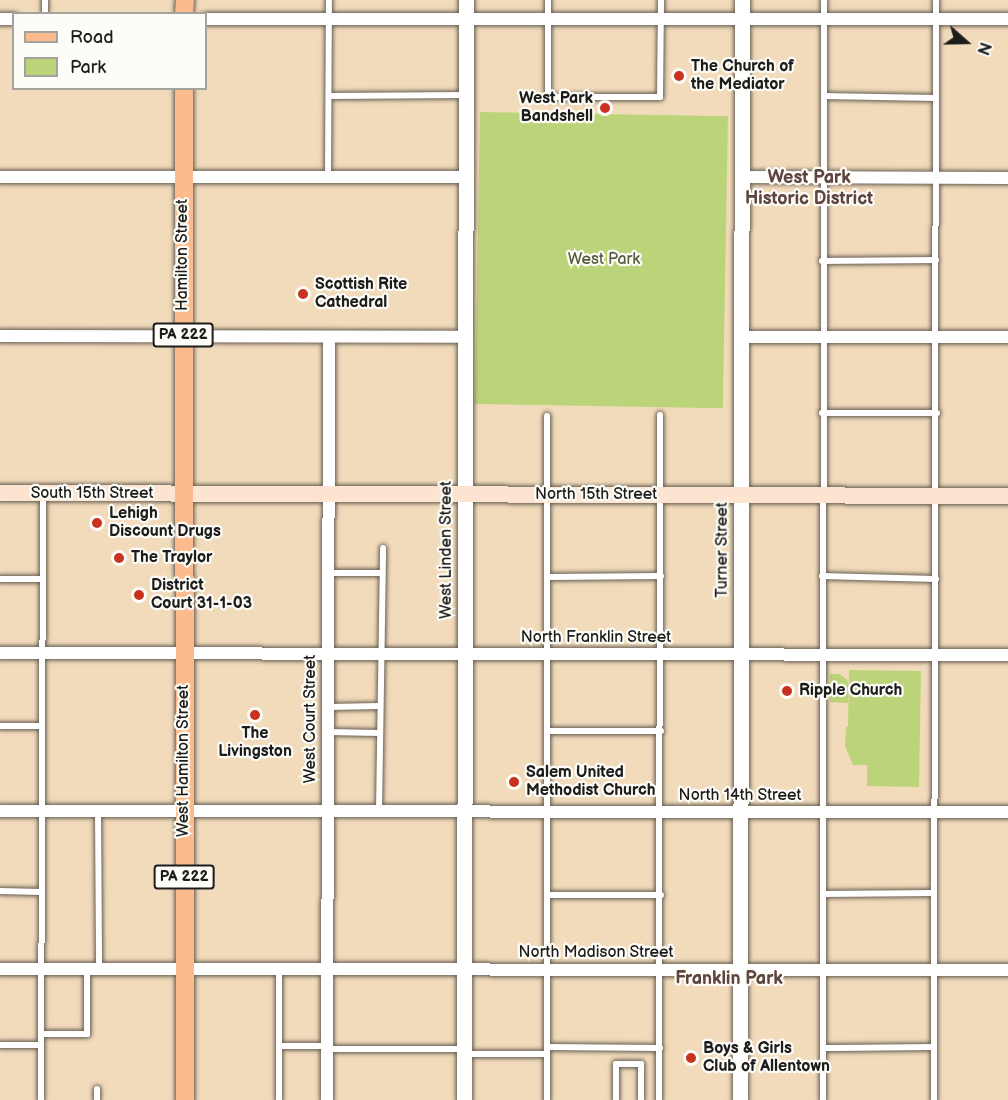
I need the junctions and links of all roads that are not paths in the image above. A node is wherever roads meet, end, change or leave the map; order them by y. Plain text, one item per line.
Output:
1 (329, 0) edge
2 (466, 0) edge
3 (549, 0) edge
4 (661, 0) edge
5 (742, 0) edge
6 (824, 0) edge
7 (936, 0) edge
8 (207, 19) edge
9 (824, 19) junction
10 (936, 19) junction
11 (1008, 19) edge
12 (329, 20) junction
13 (466, 20) junction
14 (548, 20) junction
15 (660, 20) junction
16 (742, 20) junction
17 (184, 90) edge
18 (466, 95) junction
19 (328, 96) junction
20 (824, 96) junction
21 (936, 98) junction
22 (0, 177) edge
23 (183, 177) junction
24 (328, 177) junction
25 (466, 177) junction
26 (742, 177) junction
27 (823, 177) junction
28 (937, 177) junction
29 (1008, 178) edge
30 (936, 260) junction
31 (822, 261) junction
32 (0, 336) edge
33 (328, 337) junction
34 (465, 337) junction
35 (742, 337) junction
36 (936, 337) junction
37 (1008, 337) edge
38 (183, 338) junction
39 (823, 338) junction
40 (822, 413) junction
41 (937, 413) junction
42 (660, 415) dead end
43 (547, 416) dead end
44 (0, 493) edge
45 (43, 494) junction
46 (184, 494) junction
47 (328, 494) junction
48 (465, 494) junction
49 (548, 495) junction
50 (660, 496) junction
51 (741, 496) junction
52 (822, 496) junction
53 (936, 496) junction
54 (1008, 496) edge
55 (383, 548) dead end
56 (328, 573) junction
57 (382, 573) junction
58 (548, 576) junction
59 (661, 576) junction
60 (822, 576) junction
61 (0, 579) edge
62 (42, 579) junction
63 (936, 579) junction
64 (0, 653) edge
65 (42, 653) junction
66 (184, 653) junction
67 (328, 653) junction
68 (380, 654) junction
69 (465, 654) junction
70 (548, 654) junction
71 (662, 655) junction
72 (741, 655) junction
73 (936, 655) junction
74 (1008, 655) edge
75 (823, 656) junction
76 (379, 706) junction
77 (328, 707) junction
78 (0, 726) edge
79 (42, 726) junction
80 (548, 731) junction
81 (661, 731) junction
82 (328, 732) junction
83 (379, 732) junction
84 (0, 811) edge
85 (42, 811) junction
86 (98, 812) junction
87 (184, 812) junction
88 (328, 812) junction
89 (379, 812) junction
90 (464, 812) junction
91 (549, 812) junction
92 (662, 812) junction
93 (740, 812) junction
94 (823, 812) junction
95 (934, 812) junction
96 (1008, 812) edge
97 (0, 891) edge
98 (41, 892) junction
99 (934, 893) junction
100 (823, 894) junction
101 (548, 895) junction
102 (661, 895) junction
103 (185, 968) junction
104 (0, 969) edge
105 (41, 969) junction
106 (93, 969) junction
107 (279, 969) junction
108 (327, 969) junction
109 (464, 969) junction
110 (547, 969) junction
111 (660, 969) junction
112 (1008, 969) edge
113 (740, 970) junction
114 (823, 970) junction
115 (935, 970) junction
116 (41, 1034) junction
117 (0, 1045) edge
118 (41, 1046) junction
119 (279, 1046) junction
120 (660, 1047) junction
121 (934, 1047) junction
122 (327, 1048) junction
123 (824, 1048) junction
124 (464, 1051) junction
125 (547, 1051) junction
126 (97, 1089) dead end
127 (40, 1100) edge
128 (97, 1100) edge
129 (184, 1100) edge
130 (279, 1100) edge
131 (327, 1100) edge
132 (464, 1100) edge
133 (547, 1100) edge
134 (616, 1100) edge
135 (641, 1100) edge
136 (659, 1100) edge
137 (740, 1100) edge
138 (824, 1100) edge
139 (934, 1100) edge

1 - 12 lane
2 - 13 street, West Linden Street
3 - 14 lane
4 - 15 lane
5 - 16 street, Turner Street
6 - 9 lane
7 - 10 lane
8 - 12 street
9 - 10 street
9 - 16 street
9 - 20 lane
10 - 11 street
10 - 21 lane
12 - 13 street
12 - 19 lane
13 - 14 street
13 - 18 street, West Linden Street
14 - 15 street
14 - 15 lane
15 - 16 street
16 - 26 street, Turner Street
17 - 23 main road, Hamilton Street / PA 222
18 - 19 lane
18 - 25 street, West Linden Street
19 - 24 lane
20 - 21 lane
20 - 27 lane
21 - 28 lane
22 - 23 street
23 - 24 street
23 - 38 main road, Hamilton Street / PA 222
24 - 25 street
25 - 34 street, West Linden Street
26 - 27 street
26 - 35 street, Turner Street
27 - 28 street
27 - 31 lane
28 - 29 street
28 - 30 lane
30 - 31 lane
30 - 36 lane
31 - 39 lane
32 - 38 street
33 - 34 street
33 - 38 street
33 - 47 street, West Court Street
34 - 48 street, West Linden Street
35 - 39 street
35 - 51 street, Turner Street
36 - 37 street
36 - 39 street
36 - 41 lane
38 - 46 main road, Hamilton Street / PA 222
39 - 40 lane
40 - 41 lane
40 - 52 lane
41 - 53 lane
42 - 50 lane
43 - 49 lane
44 - 45 main road, South 15th Street
45 - 46 main road, South 15th Street
45 - 62 lane
46 - 47 main road, North 15th Street
46 - 66 main road, West Hamilton Street / PA 222
47 - 48 main road, North 15th Street
47 - 56 street, West Court Street
48 - 49 main road, North 15th Street
48 - 69 street, West Linden Street
49 - 50 main road, North 15th Street
49 - 58 lane
50 - 51 main road, North 15th Street
50 - 59 lane
51 - 52 main road, North 15th Street
51 - 72 street, Turner Street
52 - 53 main road, North 15th Street
52 - 60 lane
53 - 54 main road, North 15th Street
53 - 63 lane
55 - 57 lane
56 - 57 lane
56 - 67 street, West Court Street
57 - 68 lane
58 - 59 lane
58 - 70 lane
59 - 71 lane
60 - 63 lane
60 - 75 lane
61 - 62 lane
62 - 65 lane
63 - 73 lane
64 - 65 street, North Franklin Street
65 - 66 street, North Franklin Street
65 - 79 lane
66 - 67 street, North Franklin Street
66 - 87 main road, West Hamilton Street / PA 222
67 - 68 street, North Franklin Street
67 - 77 street, West Court Street
68 - 69 street, North Franklin Street
68 - 76 lane
69 - 70 street, North Franklin Street
69 - 90 street, West Linden Street
70 - 71 street, North Franklin Street
70 - 80 lane
71 - 72 street, North Franklin Street
71 - 81 lane
72 - 75 street, North Franklin Street
72 - 93 street, Turner Street
73 - 74 street, North Franklin Street
73 - 75 street, North Franklin Street
73 - 95 lane
75 - 94 lane
76 - 77 lane
76 - 83 lane
77 - 82 street, West Court Street
78 - 79 lane
79 - 85 lane
80 - 81 lane
80 - 91 lane
81 - 92 lane
82 - 83 lane
82 - 88 street, West Court Street
83 - 89 lane
84 - 85 street, North 14th Street
85 - 86 street, North 14th Street
85 - 98 lane
86 - 87 street, North 14th Street
86 - 106 lane
87 - 88 street, North 14th Street
87 - 103 main road, West Hamilton Street / PA 222
88 - 89 street, North 14th Street
88 - 108 street, West Court Street
89 - 90 street, North 14th Street
90 - 91 street, North 14th Street
90 - 109 street, West Linden Street
91 - 92 street, North 14th Street
91 - 101 lane
92 - 93 street, North 14th Street
92 - 102 lane
93 - 94 street, North 14th Street
93 - 113 street, Turner Street
94 - 95 street, North 14th Street
94 - 100 lane
95 - 96 street, North 14th Street
95 - 99 lane
97 - 98 lane
98 - 105 lane
99 - 100 lane
99 - 115 lane
100 - 114 lane
101 - 102 lane
101 - 110 lane
102 - 111 lane
103 - 106 street, North Madison Street
103 - 107 street, North Madison Street
103 - 129 main road, West Hamilton Street / PA 222
104 - 105 street, North Madison Street
105 - 106 street, North Madison Street
105 - 116 lane
106 - 116 lane
107 - 108 street, North Madison Street
107 - 119 lane
108 - 109 street, North Madison Street
108 - 122 street, West Court Street
109 - 110 street, North Madison Street
109 - 124 street, West Linden Street
110 - 111 street, North Madison Street
110 - 125 lane
111 - 113 street, North Madison Street
111 - 120 lane
112 - 115 street, North Madison Street
113 - 114 street, North Madison Street
113 - 137 street, Turner Street
114 - 115 street, North Madison Street
114 - 123 lane
115 - 121 lane
116 - 118 lane
117 - 118 lane
118 - 127 lane
119 - 122 lane
119 - 130 lane
120 - 125 lane
120 - 136 lane
121 - 123 lane
121 - 139 lane
122 - 124 lane
122 - 131 street, West Court Street
123 - 138 lane
124 - 125 lane
124 - 132 street, West Linden Street
125 - 133 lane
126 - 128 lane
134 - 135 lane

